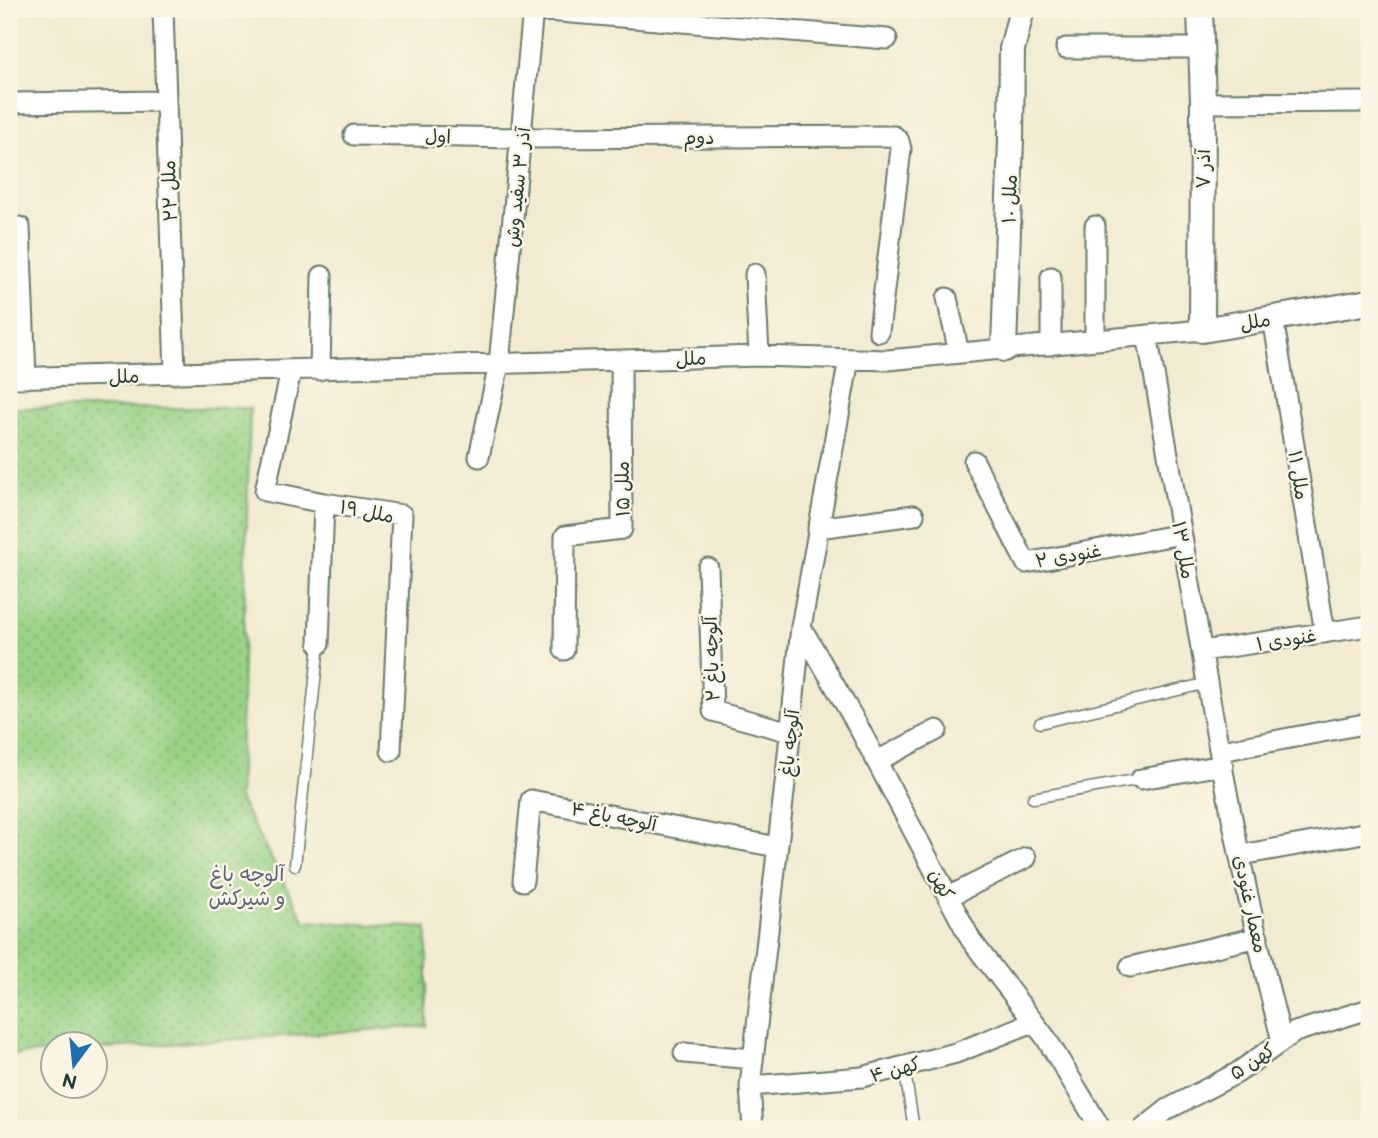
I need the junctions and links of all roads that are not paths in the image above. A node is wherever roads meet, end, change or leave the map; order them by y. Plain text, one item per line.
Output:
1 (163, 9) edge
2 (523, 9) edge
3 (533, 9) edge
4 (1022, 9) edge
5 (1200, 9) edge
6 (887, 39) dead end
7 (1066, 48) dead end
8 (1202, 48) junction
9 (166, 101) junction
10 (1369, 102) edge
11 (9, 103) edge
12 (1203, 103) junction
13 (354, 135) dead end
14 (522, 138) junction
15 (1095, 226) dead end
16 (20, 227) dead end
17 (755, 274) dead end
18 (322, 276) dead end
19 (1051, 277) dead end
20 (947, 298) dead end
21 (1369, 302) edge
22 (1273, 318) junction
23 (1202, 330) junction
24 (879, 332) dead end
25 (1147, 335) junction
26 (1095, 340) junction
27 (1051, 345) junction
28 (1004, 349) junction
29 (959, 353) junction
30 (759, 356) junction
31 (849, 359) junction
32 (621, 360) junction
33 (499, 364) junction
34 (320, 370) junction
35 (292, 371) junction
36 (175, 374) junction
37 (17, 378) edge
38 (479, 457) dead end
39 (974, 461) dead end
40 (324, 503) junction
41 (914, 515) dead end
42 (818, 528) junction
43 (1181, 534) junction
44 (708, 568) dead end
45 (1369, 626) edge
46 (801, 627) junction
47 (1325, 633) junction
48 (319, 644) joint
49 (564, 650) dead end
50 (1202, 652) junction
51 (1208, 683) junction
52 (1040, 723) dead end
53 (1369, 723) edge
54 (937, 730) dead end
55 (790, 732) junction
56 (391, 751) dead end
57 (1222, 758) junction
58 (877, 761) junction
59 (1141, 779) joint
60 (1033, 798) dead end
61 (1369, 832) edge
62 (777, 847) junction
63 (1241, 855) junction
64 (1026, 858) dead end
65 (295, 865) dead end
66 (523, 881) dead end
67 (948, 897) junction
68 (1258, 937) junction
69 (1130, 967) dead end
70 (1369, 1009) edge
71 (1033, 1022) junction
72 (1282, 1041) junction
73 (684, 1053) dead end
74 (753, 1059) junction
75 (904, 1066) junction
76 (750, 1086) junction
77 (753, 1129) edge
78 (914, 1129) edge
79 (1101, 1129) edge
80 (1143, 1129) edge

1 - 9 street, ۲۲ ملل
2 - 3 street
3 - 6 street
3 - 14 street, آذر ۳ سفید وش
4 - 28 street, ۱۰ ملل
5 - 8 street, آذر ۷
7 - 8 street
8 - 12 street, آذر ۷
9 - 11 street
9 - 36 street, ۲۲ ملل
10 - 12 street
12 - 23 street, آذر ۷
13 - 14 street, اول
14 - 24 street, دوم
14 - 33 street, آذر ۳ سفید وش
15 - 26 street
16 - 37 street
17 - 30 street
18 - 34 street
19 - 27 street
20 - 29 street
21 - 22 street, ملل
22 - 23 street, ملل
22 - 47 street, ۱۱ ملل
23 - 25 street, ملل
25 - 26 street, ملل
25 - 43 street, ملل ۱۳
26 - 27 street, ملل
27 - 28 street, ملل
28 - 29 street, ملل
29 - 31 street, ملل
30 - 31 street, ملل
30 - 32 street, ملل
31 - 42 street, آلوچه باغ
32 - 33 street, ملل
32 - 49 street, ملل ۱۵
33 - 34 street, ملل
33 - 38 street, آذر ۳ سفید وش
34 - 35 street, ملل
35 - 36 street, ملل
35 - 40 street, ملل ۱۹
36 - 37 street, ملل
39 - 43 street, ۲ غنودی
40 - 48 street
40 - 56 street, ملل ۱۹
41 - 42 street
42 - 46 street, آلوچه باغ
43 - 50 street, ملل ۱۳
44 - 55 street, ۲ آلوچه باغ
45 - 47 street, ۱ غنودی
46 - 55 street, آلوچه باغ
46 - 58 street, کهن
47 - 50 street, ۱ غنودی
48 - 65 lane
50 - 51 street, ملل ۱۳
51 - 52 lane
51 - 57 street, ملل ۱۳
53 - 57 street
54 - 58 street
55 - 62 street, آلوچه باغ
57 - 59 street
57 - 63 street, معمار غنودی
58 - 67 street, کهن
59 - 60 lane
61 - 63 street
62 - 66 street, ۴ آلوچه باغ
62 - 74 street, آلوچه باغ
63 - 68 street, معمار غنودی
64 - 67 street
67 - 71 street, کهن
68 - 69 street
68 - 72 street, معمار غنودی
70 - 72 street, ۵ کهن
71 - 75 street, ۴ کهن
71 - 79 street, کهن
72 - 80 street, ۵ کهن
73 - 74 street
74 - 76 street, آلوچه باغ
75 - 76 street, ۴ کهن
75 - 78 lane
76 - 77 street, آلوچه باغ

